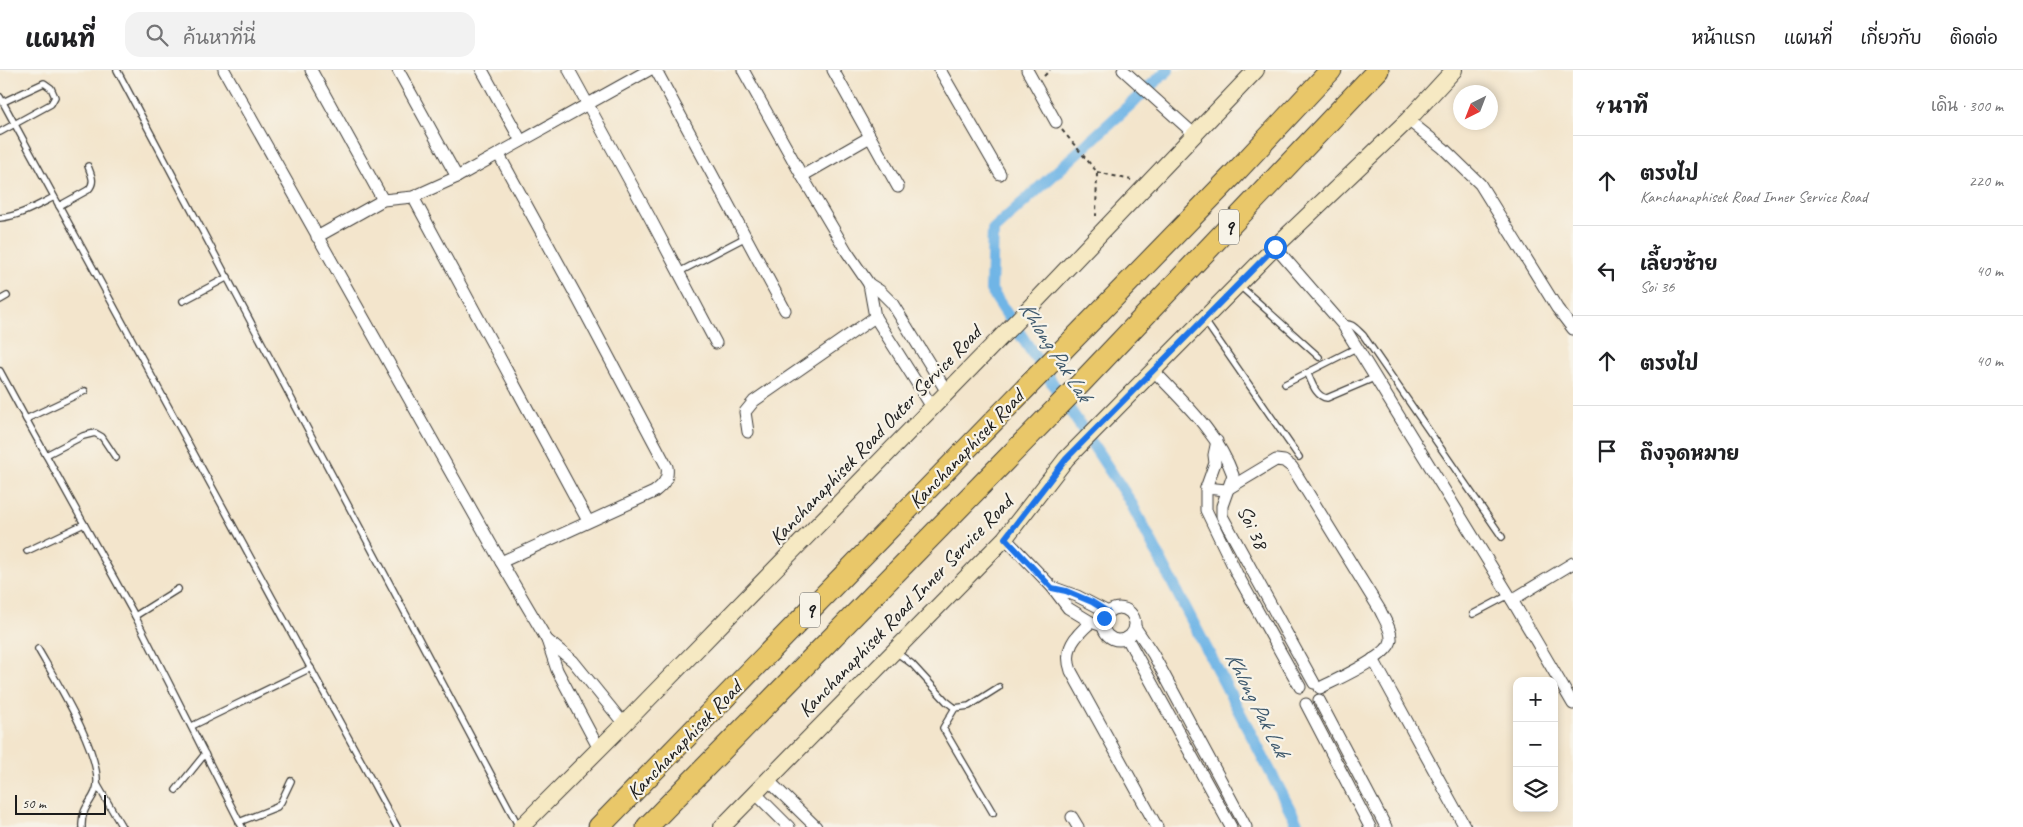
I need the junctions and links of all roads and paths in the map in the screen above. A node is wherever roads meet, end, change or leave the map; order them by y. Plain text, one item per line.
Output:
1 (117, 70) edge
2 (224, 70) edge
3 (311, 70) edge
4 (398, 70) edge
5 (482, 70) edge
6 (569, 70) edge
7 (649, 70) edge
8 (656, 70) edge
9 (743, 70) edge
10 (833, 70) edge
11 (940, 70) edge
12 (1027, 70) edge
13 (1256, 70) edge
14 (1331, 70) edge
15 (1378, 70) edge
16 (1454, 70) edge
17 (1125, 71) edge
18 (1, 99) edge
19 (588, 104) junction
20 (1408, 120) junction
21 (1056, 122) joint
22 (15, 125) junction
23 (0, 132) edge
24 (1194, 134) junction
25 (870, 138) junction
26 (521, 141) junction
27 (499, 155) junction
28 (88, 166) dead end
29 (1096, 172) junction
30 (1000, 174) dead end
31 (802, 176) junction
32 (458, 177) junction
33 (1148, 184) junction
34 (898, 187) dead end
35 (54, 197) junction
36 (413, 197) junction
37 (383, 200) junction
38 (59, 206) junction
39 (0, 218) edge
40 (317, 237) junction
41 (746, 237) junction
42 (1096, 237) junction
43 (1275, 247) junction
44 (679, 272) junction
45 (228, 277) junction
46 (869, 284) junction
47 (1238, 284) junction
48 (7, 296) dead end
49 (0, 300) edge
50 (183, 301) dead end
51 (785, 310) dead end
52 (875, 317) junction
53 (1204, 319) junction
54 (1343, 325) junction
55 (908, 328) junction
56 (1573, 329) edge
57 (891, 340) junction
58 (716, 343) dead end
59 (1356, 348) junction
60 (1319, 357) dead end
61 (0, 371) edge
62 (1154, 371) junction
63 (1308, 374) junction
64 (1374, 378) junction
65 (1286, 384) dead end
66 (84, 391) dead end
67 (947, 392) junction
68 (932, 407) junction
69 (26, 419) junction
70 (748, 432) dead end
71 (1217, 441) junction
72 (46, 456) junction
73 (1299, 457) dead end
74 (116, 458) dead end
75 (1206, 488) junction
76 (1226, 490) junction
77 (1217, 517) junction
78 (588, 521) junction
79 (84, 524) junction
80 (1502, 537) dead end
81 (1005, 538) junction
82 (27, 551) dead end
83 (501, 562) junction
84 (1573, 563) edge
85 (1052, 588) junction
86 (178, 589) dead end
87 (1510, 597) junction
88 (1108, 612) junction
89 (1473, 614) dead end
90 (135, 616) junction
91 (1091, 622) junction
92 (1103, 626) junction
93 (1135, 628) junction
94 (1127, 638) junction
95 (547, 640) junction
96 (38, 648) dead end
97 (895, 651) junction
98 (1373, 659) junction
99 (311, 668) junction
100 (999, 687) dead end
101 (1300, 687) junction
102 (1318, 691) junction
103 (1306, 704) junction
104 (1573, 704) edge
105 (955, 708) junction
106 (624, 724) junction
107 (192, 726) junction
108 (1193, 726) junction
109 (1181, 733) junction
110 (599, 749) junction
111 (206, 754) junction
112 (768, 780) junction
113 (292, 781) dead end
114 (97, 784) junction
115 (176, 790) dead end
116 (755, 793) junction
117 (993, 813) dead end
118 (241, 825) edge
119 (82, 827) edge
120 (122, 827) edge
121 (397, 827) edge
122 (520, 827) edge
123 (599, 827) edge
124 (647, 827) edge
125 (722, 827) edge
126 (789, 827) edge
127 (816, 827) edge
128 (1156, 827) edge
129 (1231, 827) edge
130 (1246, 827) edge
131 (1370, 827) edge
132 (1386, 827) edge
133 (1465, 827) edge

1 - 45 lane
2 - 40 street
3 - 37 street
4 - 32 street
5 - 26 street
6 - 19 street
7 - 19 street
8 - 41 street
9 - 31 street
10 - 25 street
11 - 30 street
12 - 21 street
13 - 24 main road, Kanchanaphisek Road Outer Service Road
14 - 123 highway, Kanchanaphisek Road / 9
15 - 124 highway, Kanchanaphisek Road / 9
16 - 20 main road, Kanchanaphisek Road Inner Service Road
17 - 24 street
18 - 22 lane
18 - 22 lane
19 - 26 street
19 - 44 street
20 - 43 main road, Kanchanaphisek Road Inner Service Road
20 - 56 street
21 - 29 path
22 - 23 lane
22 - 35 lane
24 - 33 main road, Kanchanaphisek Road Outer Service Road
25 - 31 street
25 - 34 street
26 - 27 street
27 - 32 street
27 - 78 street
28 - 38 lane
29 - 33 path
29 - 42 path
31 - 46 street
32 - 36 street
33 - 42 main road, Kanchanaphisek Road Outer Service Road
35 - 38 lane
35 - 39 lane
36 - 37 street
36 - 78 street
37 - 40 street
38 - 99 lane
40 - 83 street
41 - 44 lane
41 - 51 street
42 - 67 main road, Kanchanaphisek Road Outer Service Road
43 - 47 main road, Kanchanaphisek Road Inner Service Road
43 - 54 street
44 - 58 street
45 - 50 lane
45 - 122 lane
46 - 52 street
46 - 55 street
47 - 53 main road, Kanchanaphisek Road Inner Service Road
47 - 60 lane
48 - 49 lane
52 - 57 street
52 - 70 street
53 - 62 main road, Kanchanaphisek Road Inner Service Road
53 - 73 lane
54 - 59 street
54 - 80 lane
55 - 57 street
55 - 67 street
57 - 68 street
59 - 63 lane
59 - 64 street
61 - 69 lane
62 - 71 street, Soi 38
62 - 81 main road, Kanchanaphisek Road Inner Service Road
63 - 64 lane
63 - 65 lane
64 - 87 street
66 - 69 lane
67 - 68 main road, Kanchanaphisek Road Outer Service Road
68 - 106 main road, Kanchanaphisek Road Outer Service Road
69 - 72 lane
71 - 75 street
71 - 76 street, Soi 38
72 - 74 lane
72 - 79 lane
75 - 76 street
75 - 77 street
76 - 77 street, Soi 38
76 - 98 street
77 - 101 street
77 - 102 street, Soi 38
78 - 83 street
79 - 82 lane
79 - 90 lane
81 - 85 street
81 - 97 main road, Kanchanaphisek Road Inner Service Road
83 - 95 street
84 - 87 street
85 - 88 street
85 - 91 street
86 - 90 lane
87 - 89 lane
87 - 104 street
88 - 92 street
88 - 93 street
90 - 107 lane
91 - 92 street
91 - 128 street
92 - 94 street
93 - 94 street
93 - 108 street
94 - 109 street
95 - 106 street
95 - 110 street
96 - 114 lane
97 - 105 lane
97 - 112 main road, Kanchanaphisek Road Inner Service Road
98 - 102 street
98 - 133 street
99 - 107 lane
99 - 121 lane
100 - 105 lane
101 - 102 street
101 - 103 street
102 - 103 street
102 - 132 street, Soi 38
103 - 131 street
105 - 117 lane
106 - 110 main road, Kanchanaphisek Road Outer Service Road
107 - 111 lane
108 - 109 street
108 - 130 street
109 - 129 street
110 - 122 main road, Kanchanaphisek Road Outer Service Road
111 - 115 lane
111 - 118 lane
112 - 116 main road, Kanchanaphisek Road Inner Service Road
112 - 127 street
113 - 118 lane
114 - 119 lane
114 - 120 lane
116 - 125 main road, Kanchanaphisek Road Inner Service Road
116 - 126 street

